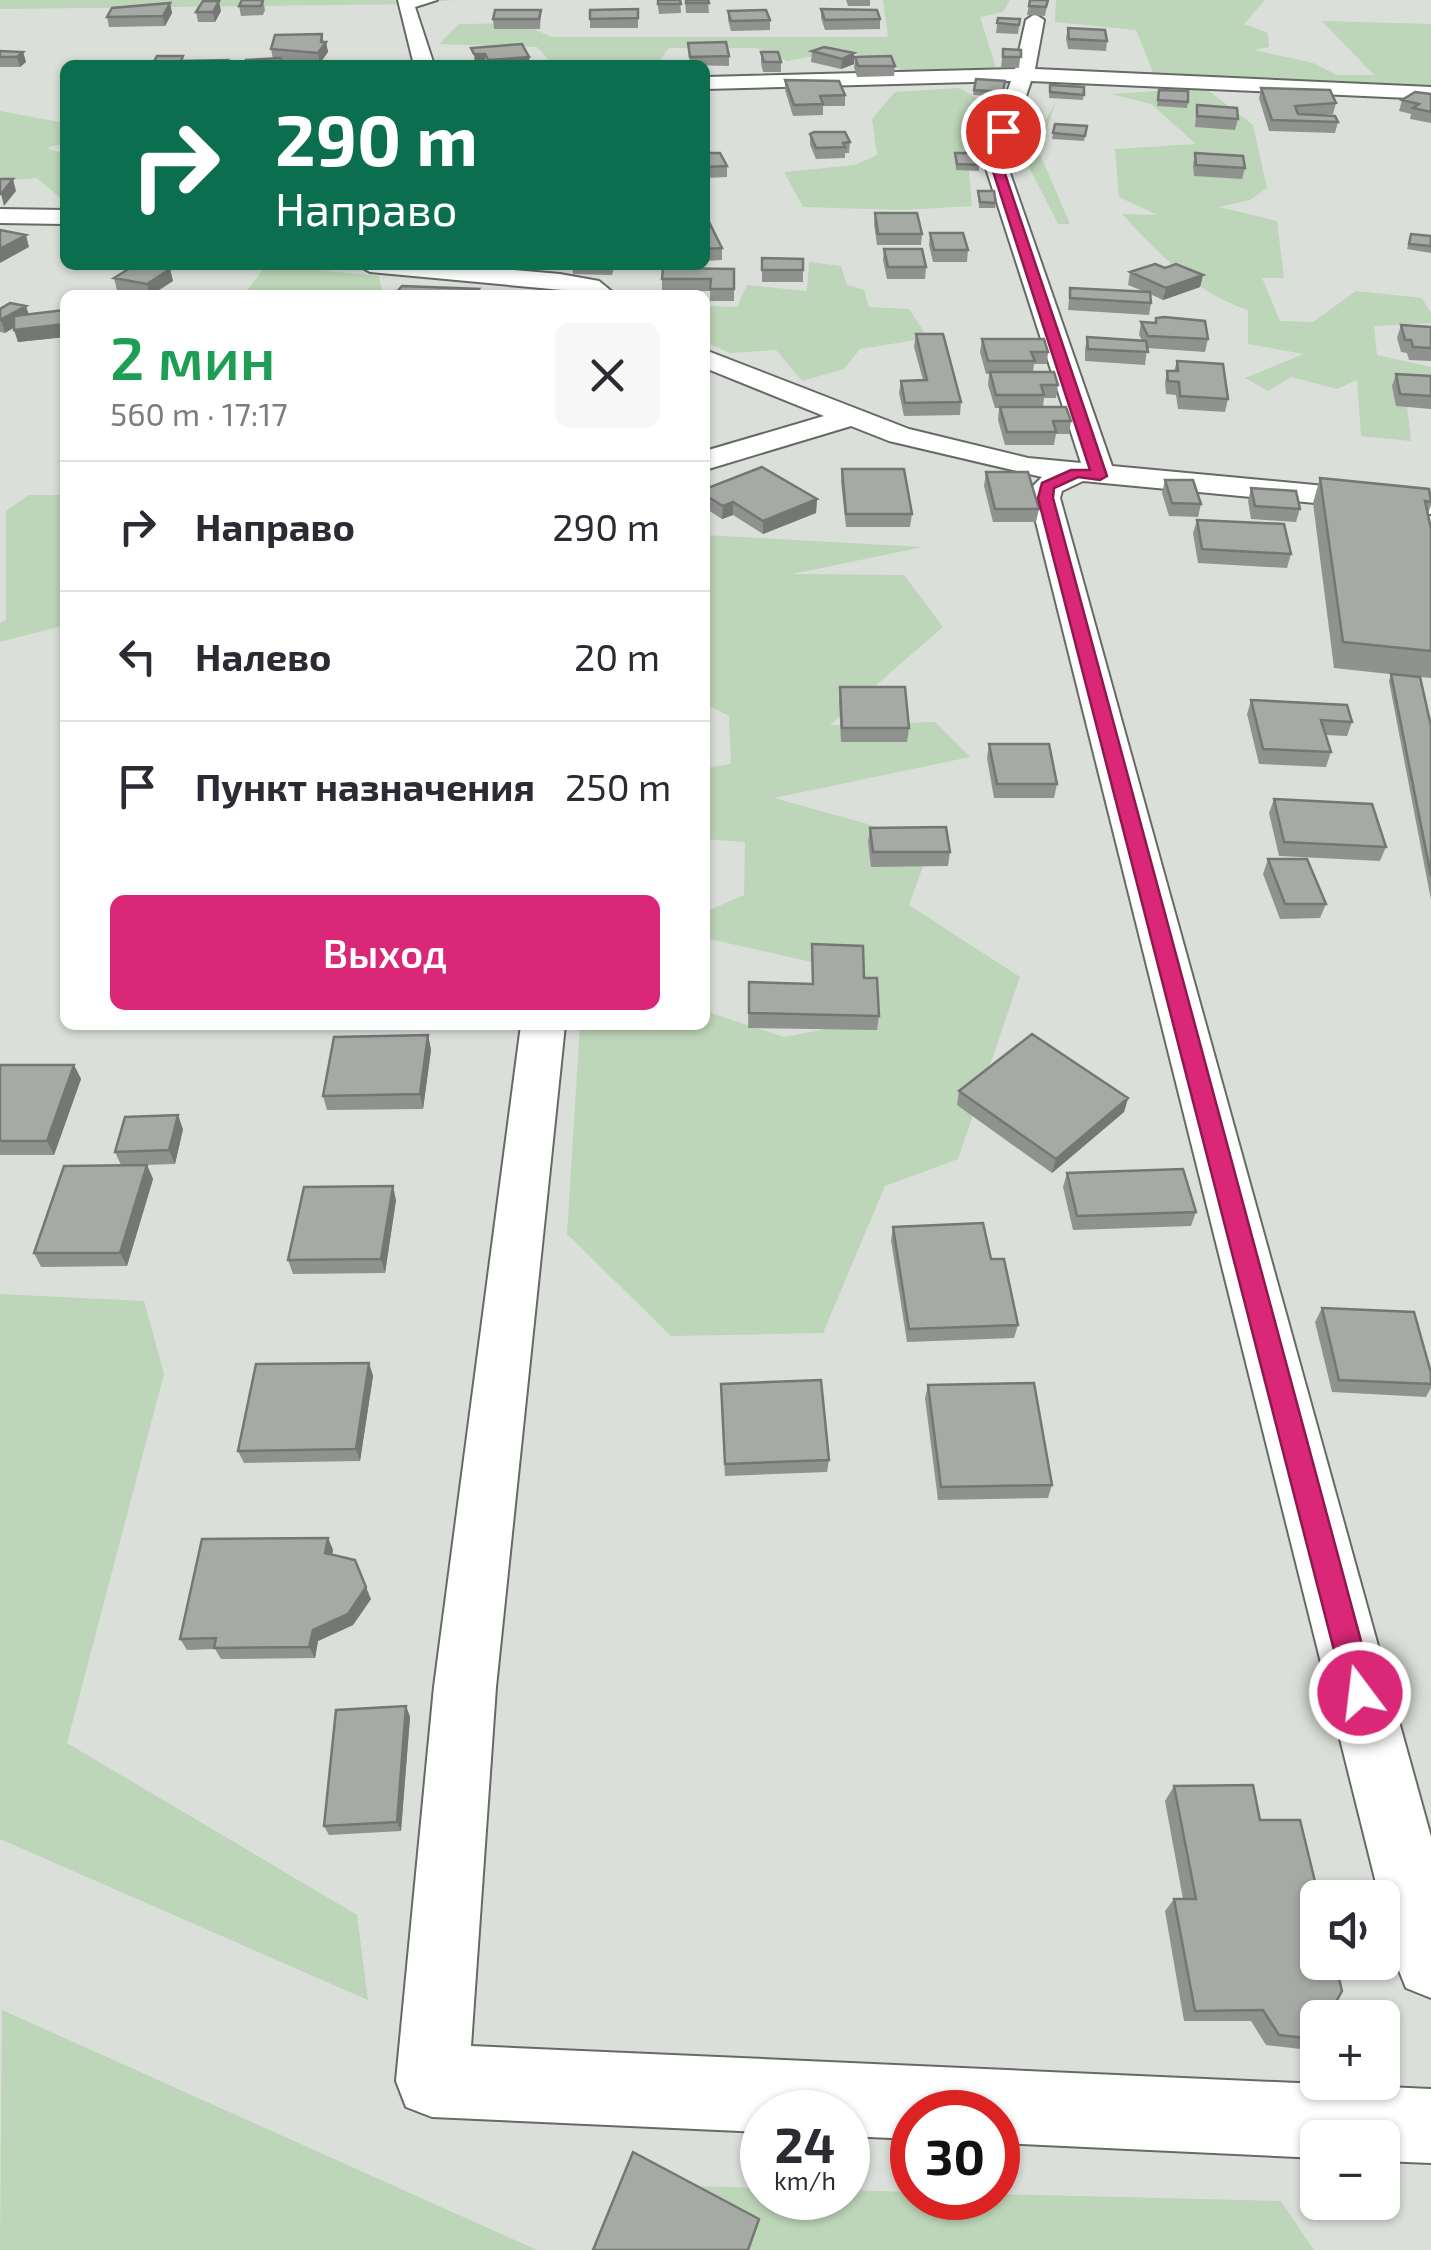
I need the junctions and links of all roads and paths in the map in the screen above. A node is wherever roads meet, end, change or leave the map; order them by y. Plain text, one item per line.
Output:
1 (428, 0) edge
2 (1034, 20) edge
3 (423, 60) edge
4 (1020, 75) junction
5 (710, 83) edge
6 (1431, 93) edge
7 (0, 216) edge
8 (60, 217) edge
9 (426, 270) edge
10 (596, 290) edge
11 (710, 360) edge
12 (850, 417) junction
13 (710, 460) edge
14 (1088, 474) junction
15 (1431, 505) edge
16 (542, 1030) edge
17 (1431, 1963) edge
18 (1431, 2126) edge

1 - 3 street
2 - 4 street
4 - 5 street
4 - 6 street
4 - 14 street
7 - 8 street
9 - 10 street
11 - 12 street
12 - 13 street
12 - 14 street
14 - 15 street
14 - 17 street
16 - 18 street

